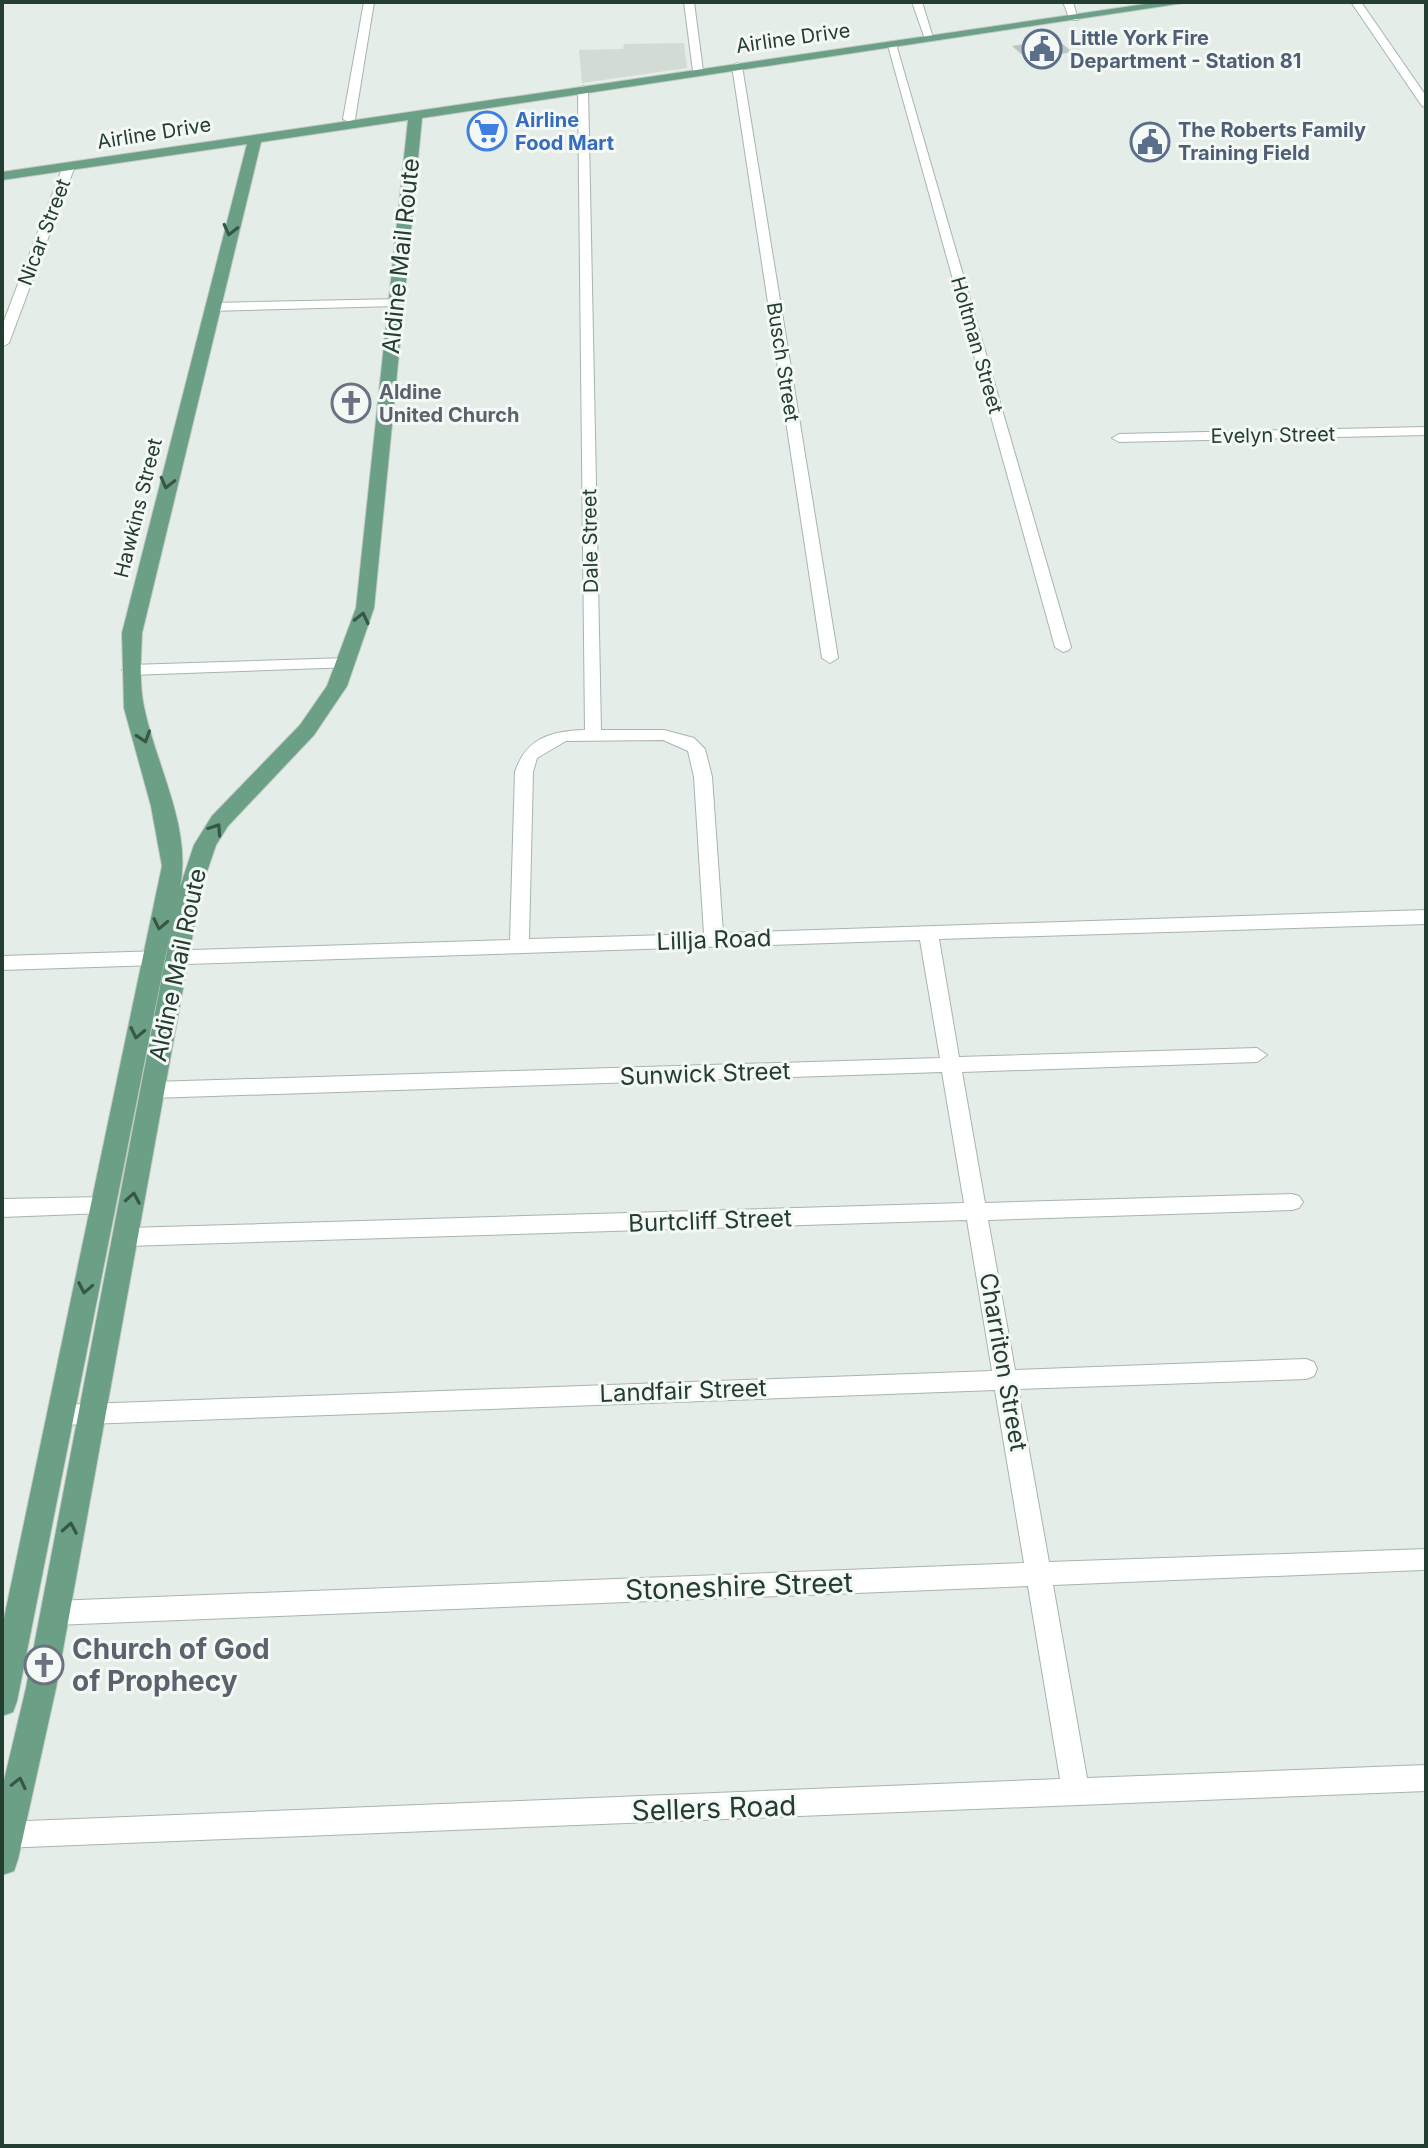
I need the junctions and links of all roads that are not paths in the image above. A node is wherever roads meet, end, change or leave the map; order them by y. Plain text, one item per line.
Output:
1 (369, 2) edge
2 (689, 2) edge
3 (917, 2) edge
4 (1068, 2) edge
5 (1184, 2) edge
6 (1356, 2) edge
7 (1074, 18) junction
8 (930, 39) junction
9 (891, 44) junction
10 (737, 66) junction
11 (698, 71) junction
12 (583, 89) junction
13 (1426, 104) edge
14 (412, 114) junction
15 (349, 119) junction
16 (252, 142) junction
17 (69, 166) junction
18 (2, 169) edge
19 (2, 176) edge
20 (396, 302) junction
21 (211, 307) junction
22 (2, 343) edge
23 (1426, 431) edge
24 (1119, 438) dead end
25 (1063, 647) dead end
26 (830, 658) dead end
27 (347, 663) junction
28 (130, 670) junction
29 (593, 734) junction
30 (168, 891) joint
31 (1426, 917) edge
32 (928, 932) junction
33 (714, 940) junction
34 (519, 945) junction
35 (167, 956) junction
36 (2, 963) edge
37 (1257, 1055) dead end
38 (953, 1066) junction
39 (153, 1090) junction
40 (1292, 1202) dead end
41 (104, 1205) junction
42 (2, 1208) edge
43 (978, 1213) junction
44 (127, 1237) junction
45 (1306, 1369) dead end
46 (1006, 1380) junction
47 (91, 1412) junction
48 (60, 1415) junction
49 (1423, 1559) dead end
50 (1039, 1574) junction
51 (54, 1613) junction
52 (3, 1689) edge
53 (1426, 1778) edge
54 (1076, 1793) junction
55 (4, 1843) edge

1 - 15 street
2 - 11 street
3 - 8 street
4 - 7 street
5 - 7 main road, Airline Drive
6 - 13 street
7 - 8 main road, Airline Drive
8 - 9 main road, Airline Drive
9 - 10 main road, Airline Drive
9 - 25 street, Holtman Street
10 - 11 main road, Airline Drive
10 - 26 street, Busch Street
11 - 12 main road, Airline Drive
12 - 14 main road, Airline Drive
12 - 29 street, Dale Street
14 - 15 main road, Airline Drive
14 - 16 main road, Airline Drive
14 - 20 main road, Aldine Mail Route
15 - 16 main road, Airline Drive
16 - 17 main road, Airline Drive
16 - 18 main road, Airline Drive
16 -> 21 main road, Hawkins Street
17 - 19 main road, Airline Drive
17 - 22 street, Nicar Street
20 - 21 street
27 -> 20 main road, Aldine Mail Route
21 -> 28 main road, Hawkins Street
23 - 24 street, Evelyn Street
27 - 28 street
35 -> 27 main road, Aldine Mail Route
28 -> 30 main road, Hawkins Street
29 - 33 street
29 - 34 street
30 -> 35 main road, Aldine Mail Route
31 - 32 street, Lillja Road
32 - 33 street, Lillja Road
32 - 38 street, Charriton Street
33 - 34 street, Lillja Road
34 - 35 street, Lillja Road
35 - 36 street, Lillja Road
35 - 39 main road, Aldine Mail Route
35 -> 41 main road, Aldine Mail Route
37 - 38 street, Sunwick Street
38 - 39 street, Sunwick Street
38 - 43 street, Charriton Street
44 -> 39 main road, Aldine Mail Route
40 - 43 street, Burtcliff Street
41 - 42 street
41 -> 48 main road, Aldine Mail Route
43 - 44 street, Burtcliff Street
43 - 46 street, Charriton Street
44 - 47 main road, Aldine Mail Route
45 - 46 street, Landfair Street
46 - 47 street, Landfair Street
46 - 50 street, Charriton Street
47 - 48 street, Landfair Street
51 -> 47 main road, Aldine Mail Route
48 - 52 main road, Aldine Mail Route
49 - 50 street, Stoneshire Street
50 - 51 street, Stoneshire Street
50 - 54 street, Charriton Street
55 -> 51 main road, Aldine Mail Route
53 - 54 street, Sellers Road
54 - 55 street, Sellers Road

